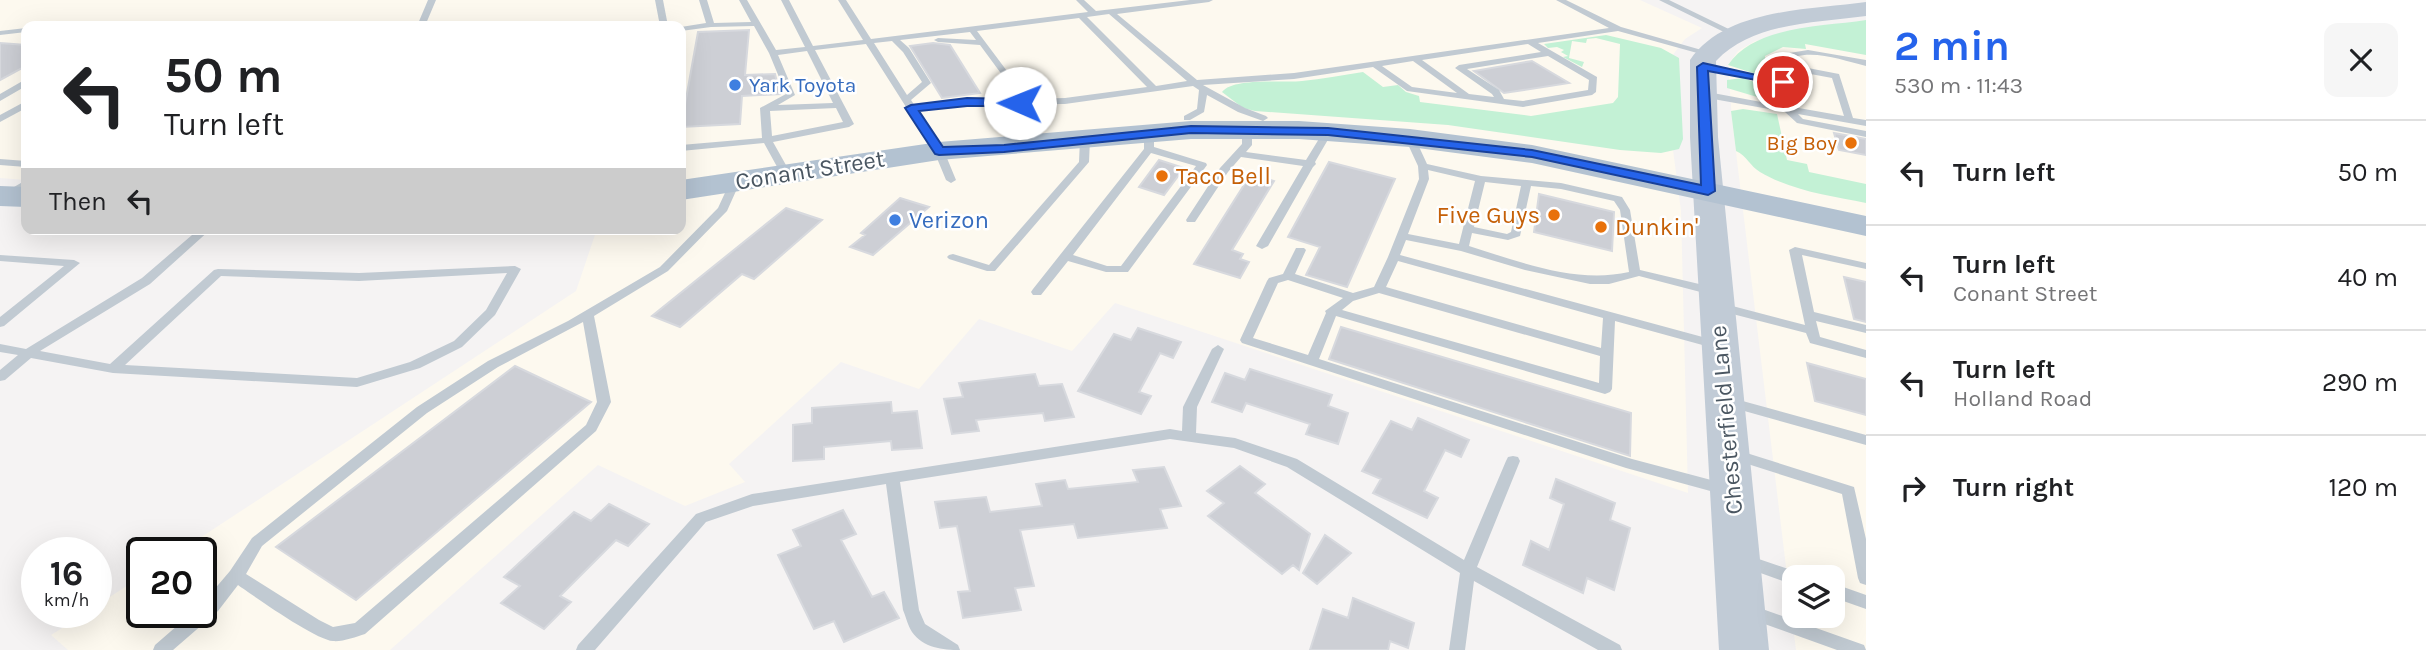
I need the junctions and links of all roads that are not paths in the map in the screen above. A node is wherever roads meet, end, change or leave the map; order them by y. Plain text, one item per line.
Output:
1 (432, 0) edge
2 (659, 0) edge
3 (703, 0) edge
4 (743, 0) edge
5 (785, 0) edge
6 (842, 0) edge
7 (1080, 0) edge
8 (1162, 0) edge
9 (1178, 0) edge
10 (1560, 0) edge
11 (1663, 0) edge
12 (1205, 1) edge
13 (1866, 9) edge
14 (1112, 13) junction
15 (1094, 14) junction
16 (1080, 15) junction
17 (423, 21) edge
18 (663, 21) edge
19 (756, 24) junction
20 (711, 25) junction
21 (686, 28) edge
22 (971, 29) junction
23 (1618, 29) junction
24 (21, 31) edge
25 (0, 33) edge
26 (1735, 34) junction
27 (867, 41) junction
28 (896, 41) junction
29 (1528, 41) junction
30 (983, 43) junction
31 (808, 48) junction
32 (773, 53) junction
33 (1550, 53) junction
34 (1414, 58) junction
35 (1705, 60) junction
36 (1866, 63) edge
37 (1374, 64) junction
38 (1779, 66) junction
39 (1783, 82) junction
40 (1195, 83) junction
41 (21, 85) edge
42 (1153, 88) junction
43 (1203, 91) junction
44 (1702, 94) junction
45 (1469, 96) junction
46 (0, 98) edge
47 (1500, 100) junction
48 (1020, 103) junction
49 (908, 104) junction
50 (839, 105) junction
51 (21, 107) edge
52 (765, 108) junction
53 (1789, 110) junction
54 (0, 119) edge
55 (1849, 119) junction
56 (1866, 123) edge
57 (1163, 130) junction
58 (1328, 131) junction
59 (1250, 134) junction
60 (1866, 134) edge
61 (1410, 138) junction
62 (1086, 139) junction
63 (767, 141) junction
64 (686, 148) edge
65 (0, 162) edge
66 (21, 164) edge
67 (1311, 164) junction
68 (945, 166) junction
69 (1423, 166) junction
70 (786, 174) junction
71 (1481, 179) junction
72 (735, 181) junction
73 (1707, 182) junction
74 (1526, 184) junction
75 (686, 189) edge
76 (1866, 210) edge
77 (1191, 220) dead end
78 (1866, 226) edge
79 (1468, 229) junction
80 (199, 235) edge
81 (1402, 236) junction
82 (1262, 246) dead end
83 (1462, 248) junction
84 (1300, 250) dead end
85 (953, 257) dead end
86 (1066, 257) junction
87 (1394, 257) junction
88 (0, 258) edge
89 (1866, 266) edge
90 (1634, 273) junction
91 (1288, 276) junction
92 (1379, 289) junction
93 (1037, 292) dead end
94 (1350, 296) junction
95 (1717, 299) junction
96 (1331, 311) junction
97 (587, 314) junction
98 (1809, 315) junction
99 (1609, 316) junction
100 (0, 323) edge
101 (1866, 329) edge
102 (1813, 331) junction
103 (1720, 346) junction
104 (0, 348) edge
105 (1218, 349) dead end
106 (30, 352) junction
107 (1607, 354) junction
108 (1866, 354) edge
109 (1312, 361) junction
110 (113, 369) junction
111 (0, 377) edge
112 (1725, 401) junction
113 (1189, 437) junction
114 (1866, 440) edge
115 (1513, 461) dead end
116 (1730, 472) junction
117 (892, 478) junction
118 (1737, 558) junction
119 (1468, 570) junction
120 (1782, 574) edge
121 (236, 576) junction
122 (1866, 578) edge
123 (1845, 595) edge
124 (1866, 602) edge
125 (1741, 609) junction
126 (161, 650) edge
127 (584, 650) edge
128 (952, 650) edge
129 (1457, 650) edge
130 (1614, 650) edge
131 (1744, 650) edge
132 (1858, 650) edge

1 - 17 lane
2 - 18 lane
3 - 20 lane
4 - 19 lane
5 - 31 lane
6 - 27 lane
7 - 15 lane
8 - 14 lane
9 - 12 lane
10 - 23 lane
11 - 26 lane
12 - 14 lane
13 - 26 street
14 - 15 lane
14 - 40 lane
15 - 16 lane
16 - 22 lane
16 - 42 lane
19 - 20 lane
19 - 32 lane
20 - 21 lane
22 - 28 lane
22 - 30 lane
23 - 29 lane
23 - 35 lane
24 - 25 lane
26 - 35 street
27 - 28 lane
27 - 31 lane
27 - 49 lane
28 - 30 lane
28 - 49 lane
29 - 33 lane
29 - 34 lane
30 - 48 lane
31 - 32 lane
31 - 50 lane
32 - 52 lane
33 - 47 lane
33 - 47 lane
34 - 37 lane
34 - 45 lane
35 - 39 lane
35 - 44 street, Chesterfield Lane
36 - 38 lane
37 - 40 lane
37 - 45 lane
38 - 39 lane
38 - 55 lane
39 - 53 lane
40 - 42 lane
40 - 43 lane
41 - 46 lane
42 - 48 lane
43 - 57 lane
43 - 59 lane
44 - 53 lane
44 - 73 street, Chesterfield Lane
45 - 47 lane
48 - 49 lane
49 - 68 lane
50 - 52 lane
50 - 63 lane
51 - 54 lane
52 - 63 lane
53 - 55 lane
53 - 60 lane
55 - 56 lane
57 - 59 main road, Conant Street
57 - 59 main road, Conant Street
57 - 62 main road, Conant Street
57 - 68 main road, Conant Street
57 - 86 lane
57 - 86 lane
58 - 59 main road, Conant Street
58 - 61 main road, Conant Street
58 - 67 lane
59 - 67 lane
59 - 73 main road, Conant Street
59 - 77 lane
61 - 69 lane
61 - 73 main road, Conant Street
62 - 68 main road, Conant Street
62 - 85 lane
63 - 64 lane
63 - 70 lane
65 - 66 lane
67 - 82 lane
68 - 70 main road, Conant Street
69 - 71 lane
69 - 81 lane
70 - 72 main road, Conant Street
71 - 74 lane
71 - 79 lane
72 - 75 main road, Conant Street
72 - 97 lane
73 - 76 main road
73 - 78 main road
73 - 95 street, Chesterfield Lane
74 - 79 lane
74 - 90 lane
79 - 83 lane
80 - 106 lane
81 - 83 lane
81 - 87 lane
83 - 90 lane
84 - 91 lane
86 - 93 lane
87 - 92 lane
87 - 99 lane
88 - 100 lane
89 - 98 lane
90 - 95 lane
91 - 94 lane
91 - 109 lane
92 - 94 lane
92 - 107 lane
94 - 96 lane
95 - 102 lane
95 - 103 street, Chesterfield Lane
96 - 107 lane
96 - 109 lane
97 - 121 lane
97 - 121 lane
98 - 101 lane
98 - 102 lane
99 - 103 lane
99 - 107 lane
102 - 108 lane
103 - 112 street, Chesterfield Lane
104 - 106 lane
105 - 113 lane
106 - 110 lane
106 - 111 lane
109 - 116 lane
110 - 110 lane
112 - 114 lane
112 - 116 street, Chesterfield Lane
113 - 117 lane
113 - 119 lane
115 - 119 lane
116 - 118 street, Chesterfield Lane
116 - 122 lane
117 - 127 lane
117 - 128 lane
118 - 120 lane
118 - 125 street, Chesterfield Lane
119 - 129 lane
119 - 130 lane
121 - 126 lane
123 - 124 lane
125 - 131 street, Chesterfield Lane
125 - 132 lane

